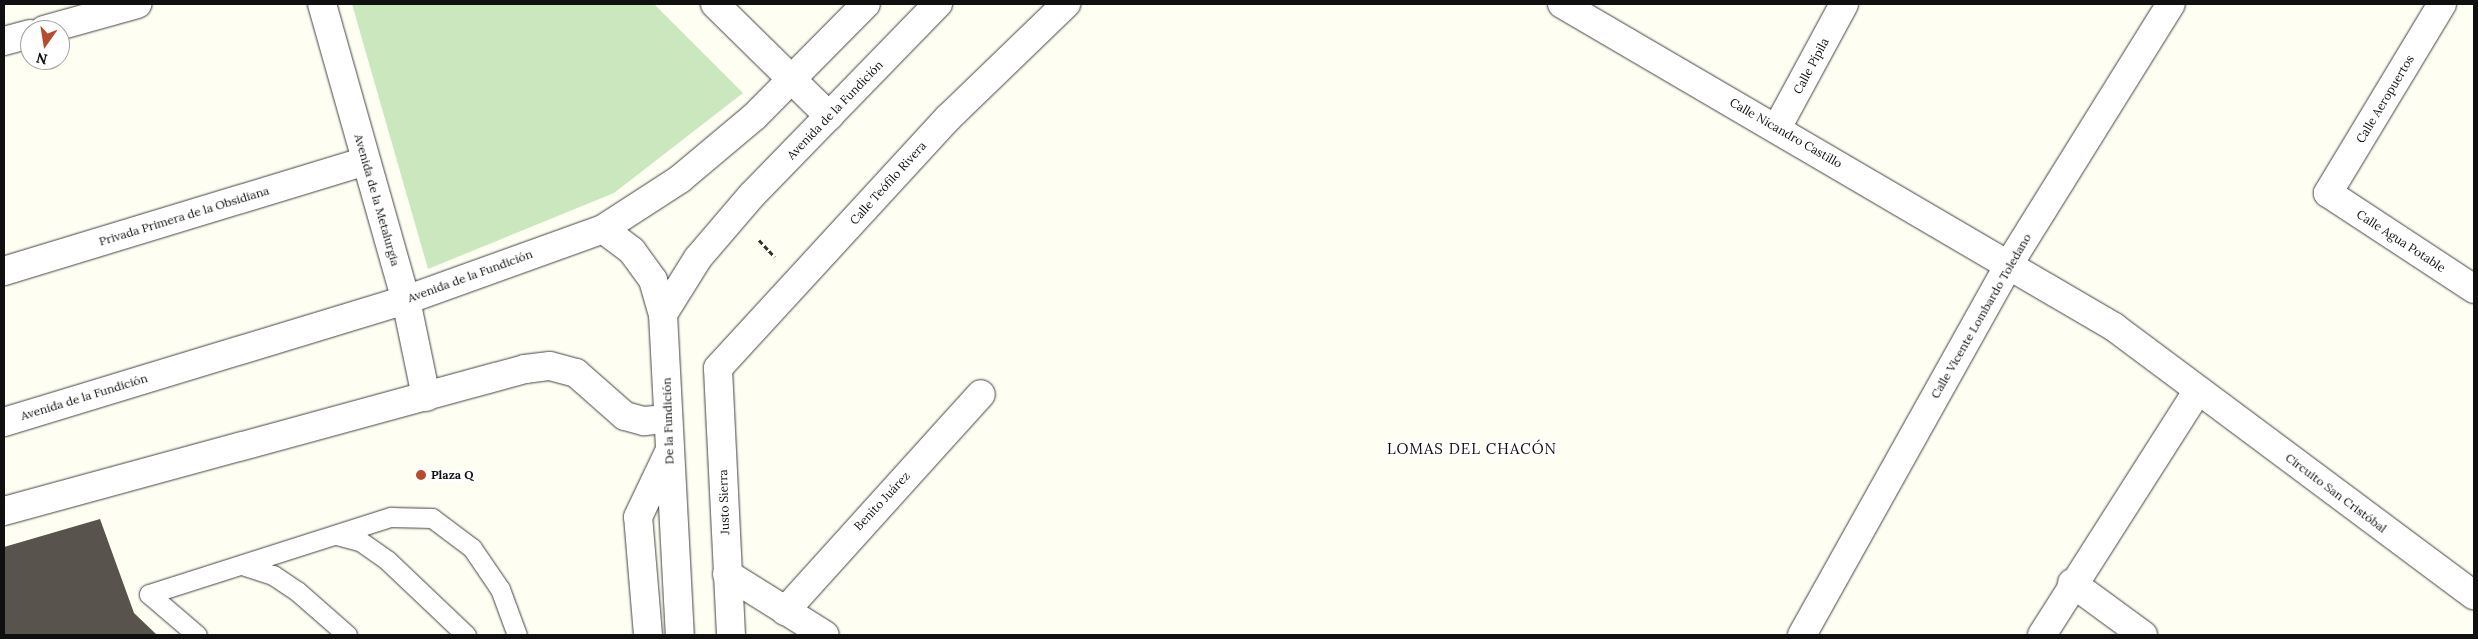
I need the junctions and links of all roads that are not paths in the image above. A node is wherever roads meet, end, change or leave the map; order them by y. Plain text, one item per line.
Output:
1 (137, 4) edge
2 (322, 4) edge
3 (715, 4) edge
4 (866, 4) edge
5 (938, 4) edge
6 (1066, 4) edge
7 (1562, 4) edge
8 (1844, 4) edge
9 (2171, 4) edge
10 (2442, 4) edge
11 (70, 23) edge
12 (20, 37) edge
13 (4, 41) edge
14 (794, 80) junction
15 (829, 116) junction
16 (1777, 128) junction
17 (365, 161) junction
18 (2328, 193) joint
19 (603, 229) junction
20 (2009, 264) junction
21 (4, 271) edge
22 (2474, 289) edge
23 (406, 300) junction
24 (664, 314) junction
25 (718, 368) joint
26 (2198, 390) junction
27 (981, 394) dead end
28 (426, 397) junction
29 (668, 419) junction
30 (4, 422) edge
31 (668, 452) junction
32 (4, 511) edge
33 (337, 535) junction
34 (242, 565) junction
35 (727, 574) junction
36 (2072, 583) junction
37 (2474, 595) edge
38 (785, 611) junction
39 (197, 635) edge
40 (347, 635) edge
41 (466, 635) edge
42 (517, 635) edge
43 (648, 635) edge
44 (680, 635) edge
45 (732, 635) edge
46 (825, 635) edge
47 (1802, 635) edge
48 (2042, 635) edge
49 (2142, 635) edge

1 - 11 street
2 - 17 street, Avenida de la Metalurgia
3 - 14 street
4 - 14 street, Avenida de la Fundición
5 - 15 street, Avenida de la Fundición
6 - 25 street, Calle Teófilo Rivera
7 - 16 street, Calle Nicandro Castillo
8 - 16 street, Calle Pípila
9 - 20 street, Calle Vicente Lombardo Toledano
10 - 18 street, Calle Aeropuertos
12 - 13 street
14 - 15 street
14 - 19 street, Avenida de la Fundición
15 - 24 street, Avenida de la Fundición
16 - 20 street, Calle Nicandro Castillo
17 - 21 street, Privada Primera de la Obsidiana
17 - 23 street, Avenida de la Metalurgia
18 - 22 street, Calle Agua Potable
19 - 23 street, Avenida de la Fundición
19 - 24 street, De la Fundición
20 - 26 street, Circuito San Cristóbal
20 - 47 street, Calle Vicente Lombardo Toledano
23 - 28 street, Avenida de la Metalurgia
23 - 30 street, Avenida de la Fundición
24 - 29 street, De la Fundición
25 - 35 street, Justo Sierra
26 - 36 street
26 - 37 street, Circuito San Cristóbal
27 - 38 street, Benito Juárez
28 - 29 street
28 - 32 street
29 - 31 street, De la Fundición
31 - 43 street
31 - 44 street, De la Fundición
33 - 34 lane
33 - 41 lane
33 - 42 lane
34 - 39 lane
34 - 40 lane
35 - 38 street
35 - 45 street, Justo Sierra
36 - 48 street
36 - 49 street
38 - 46 street

